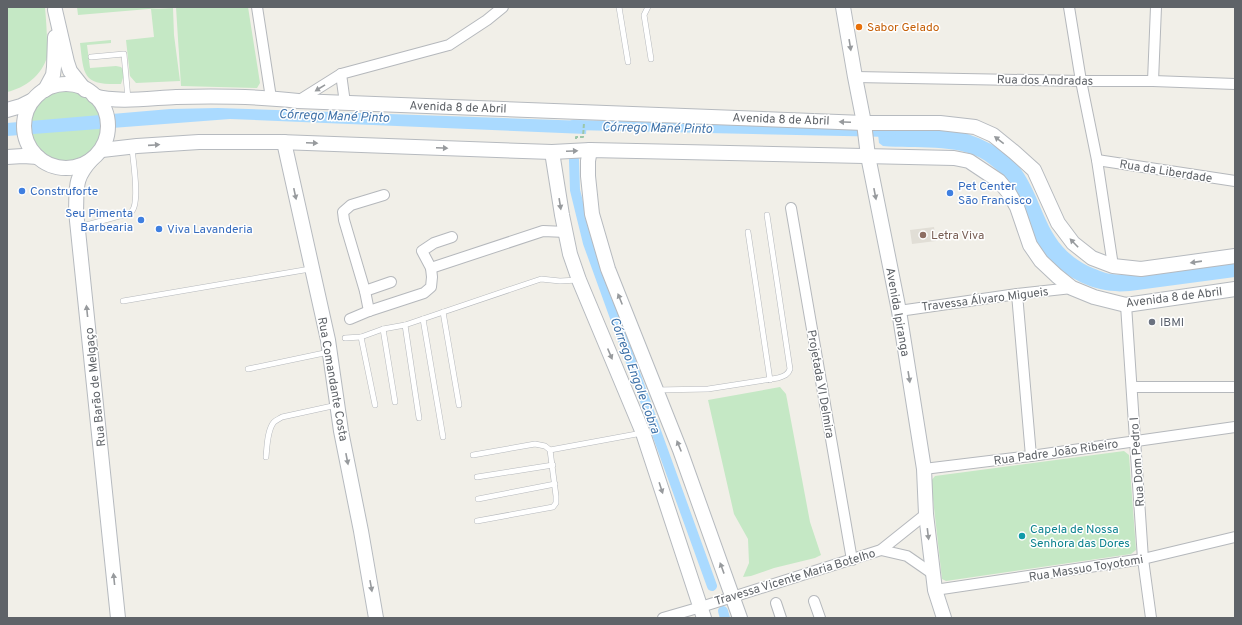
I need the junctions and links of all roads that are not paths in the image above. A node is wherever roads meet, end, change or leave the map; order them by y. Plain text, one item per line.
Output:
1 (257, 7) edge
2 (503, 7) edge
3 (619, 7) edge
4 (648, 7) edge
5 (843, 7) edge
6 (1068, 7) edge
7 (1156, 7) edge
8 (55, 8) edge
9 (91, 57) dead end
10 (651, 59) dead end
11 (628, 62) dead end
12 (341, 74) junction
13 (855, 77) junction
14 (1081, 81) junction
15 (1153, 81) junction
16 (1235, 84) edge
17 (45, 90) junction
18 (90, 94) junction
19 (128, 98) junction
20 (272, 98) junction
21 (31, 101) junction
22 (298, 102) junction
23 (346, 103) junction
24 (7, 110) edge
25 (864, 124) junction
26 (284, 142) junction
27 (132, 147) junction
28 (102, 150) junction
29 (590, 150) junction
30 (552, 152) junction
31 (868, 154) junction
32 (7, 157) edge
33 (38, 157) junction
34 (91, 160) junction
35 (1097, 160) junction
36 (1235, 181) edge
37 (384, 196) dead end
38 (791, 208) dead end
39 (767, 215) dead end
40 (78, 227) junction
41 (566, 232) junction
42 (748, 232) dead end
43 (452, 237) dead end
44 (1235, 256) edge
45 (1113, 266) junction
46 (431, 268) junction
47 (311, 269) junction
48 (579, 280) junction
49 (391, 282) dead end
50 (1072, 288) junction
51 (1235, 289) edge
52 (365, 291) junction
53 (1017, 294) junction
54 (123, 301) dead end
55 (1126, 305) junction
56 (898, 310) junction
57 (369, 311) junction
58 (443, 312) junction
59 (350, 319) dead end
60 (423, 319) junction
61 (405, 325) junction
62 (383, 329) junction
63 (361, 337) junction
64 (345, 338) dead end
65 (330, 352) junction
66 (248, 369) dead end
67 (770, 380) junction
68 (1132, 387) junction
69 (1235, 387) edge
70 (656, 390) junction
71 (395, 402) dead end
72 (338, 405) junction
73 (375, 405) dead end
74 (459, 405) dead end
75 (419, 418) dead end
76 (1235, 427) edge
77 (643, 433) junction
78 (443, 437) dead end
79 (1136, 442) junction
80 (550, 450) junction
81 (473, 455) dead end
82 (1031, 456) junction
83 (266, 457) dead end
84 (553, 465) junction
85 (924, 470) junction
86 (477, 477) dead end
87 (555, 484) junction
88 (478, 499) dead end
89 (926, 514) junction
90 (477, 522) dead end
91 (1235, 537) edge
92 (881, 550) junction
93 (1144, 559) junction
94 (852, 560) junction
95 (933, 574) junction
96 (935, 590) junction
97 (733, 597) junction
98 (814, 602) dead end
99 (776, 603) dead end
100 (702, 613) edge
101 (118, 618) edge
102 (376, 618) edge
103 (663, 618) edge
104 (740, 618) edge
105 (781, 618) edge
106 (820, 618) edge
107 (944, 618) edge
108 (1151, 618) edge

1 - 20 street
2 - 12 street
3 - 11 lane
4 - 10 lane
5 -> 13 main road, Avenida Ipiranga
6 - 14 street
7 - 15 street
8 - 17 main road
8 - 18 main road
9 - 19 lane
12 -> 22 street
12 - 23 street
13 - 14 street, Rua dos Andradas
13 - 25 main road, Avenida Ipiranga
14 - 15 street, Rua dos Andradas
14 - 35 street
15 - 16 street, Rua dos Andradas
17 - 18 main road, Avenida 8 de Abril
17 - 21 main road, Avenida 8 de Abril
18 - 19 main road, Avenida 8 de Abril
18 - 28 main road, Avenida 8 de Abril
19 - 20 main road, Avenida 8 de Abril
20 - 22 main road, Avenida 8 de Abril
21 - 24 main road, Avenida 8 de Abril
21 - 33 main road, Avenida 8 de Abril
22 - 23 main road, Avenida 8 de Abril
25 -> 23 main road, Avenida 8 de Abril
25 - 31 main road, Avenida Ipiranga
45 -> 25 main road, Avenida 8 de Abril
27 -> 26 main road, Avenida 8 de Abril
26 -> 30 main road, Avenida 8 de Abril
26 -> 47 main road, Rua Comandante Costa
27 - 28 main road, Avenida 8 de Abril
27 - 40 lane
28 - 34 main road, Avenida 8 de Abril
30 -> 29 main road, Avenida 8 de Abril
29 - 31 main road, Avenida 8 de Abril
70 -> 29 main road
30 -> 41 main road
31 - 50 main road, Avenida 8 de Abril
31 -> 56 main road, Avenida Ipiranga
32 - 33 main road, Avenida 8 de Abril
33 - 34 main road, Avenida 8 de Abril
34 - 40 main road, Rua Barão de Melgaço
35 - 36 street, Rua da Liberdade
35 - 45 street
37 - 52 street
38 - 94 street, Projetada VI Delmira
39 - 67 lane
101 -> 40 main road, Rua Barão de Melgaço
41 - 46 street
41 - 48 main road
42 - 67 lane
43 - 46 street
44 -> 45 main road, Avenida 8 de Abril
46 - 57 street
47 - 54 lane
47 - 65 main road, Rua Comandante Costa
48 - 58 lane
48 -> 77 main road
49 - 52 street
50 - 53 street, Travessa Álvaro Migueis
50 - 55 main road, Avenida 8 de Abril
51 - 55 main road, Avenida 8 de Abril
52 - 57 street
53 - 56 street, Travessa Álvaro Migueis
53 - 82 street
55 - 68 street, Rua Dom Pedro I
56 -> 85 main road, Avenida Ipiranga
57 - 59 street
58 - 60 lane
58 - 74 lane
60 - 61 lane
60 - 78 lane
61 - 62 lane
61 - 75 lane
62 - 63 lane
62 - 71 lane
63 - 64 lane
63 - 73 lane
65 - 66 lane
65 - 72 main road, Rua Comandante Costa
67 - 70 lane
68 - 69 street
68 - 79 street, Rua Dom Pedro I
97 -> 70 main road
72 - 83 lane
72 -> 102 main road, Rua Comandante Costa
76 - 79 street, Rua Padre João Ribeiro
77 - 80 lane
77 -> 100 main road
79 - 82 street, Rua Padre João Ribeiro
79 - 93 street, Rua Dom Pedro I
80 - 81 lane
80 - 84 lane
82 - 85 street, Rua Padre João Ribeiro
84 - 86 lane
84 - 87 lane
85 - 89 main road, Avenida Ipiranga
87 - 88 lane
87 - 90 lane
89 - 92 street, Travessa Vicente Maria Botelho
89 -> 95 main road, Avenida Ipiranga
91 - 93 street, Rua Massuo Toyotomi
92 - 94 street, Travessa Vicente Maria Botelho
92 - 95 street, Travessa Vicente Maria Botelho
93 - 96 street, Rua Massuo Toyotomi
93 - 108 street, Rua Dom Pedro I
94 - 97 street, Travessa Vicente Maria Botelho
95 - 96 main road, Avenida Ipiranga
96 - 107 main road, Avenida Ipiranga
97 - 100 street, Travessa Vicente Maria Botelho
97 - 104 main road
98 - 106 street
99 - 105 street
100 - 103 street, Travessa Vicente Maria Botelho

